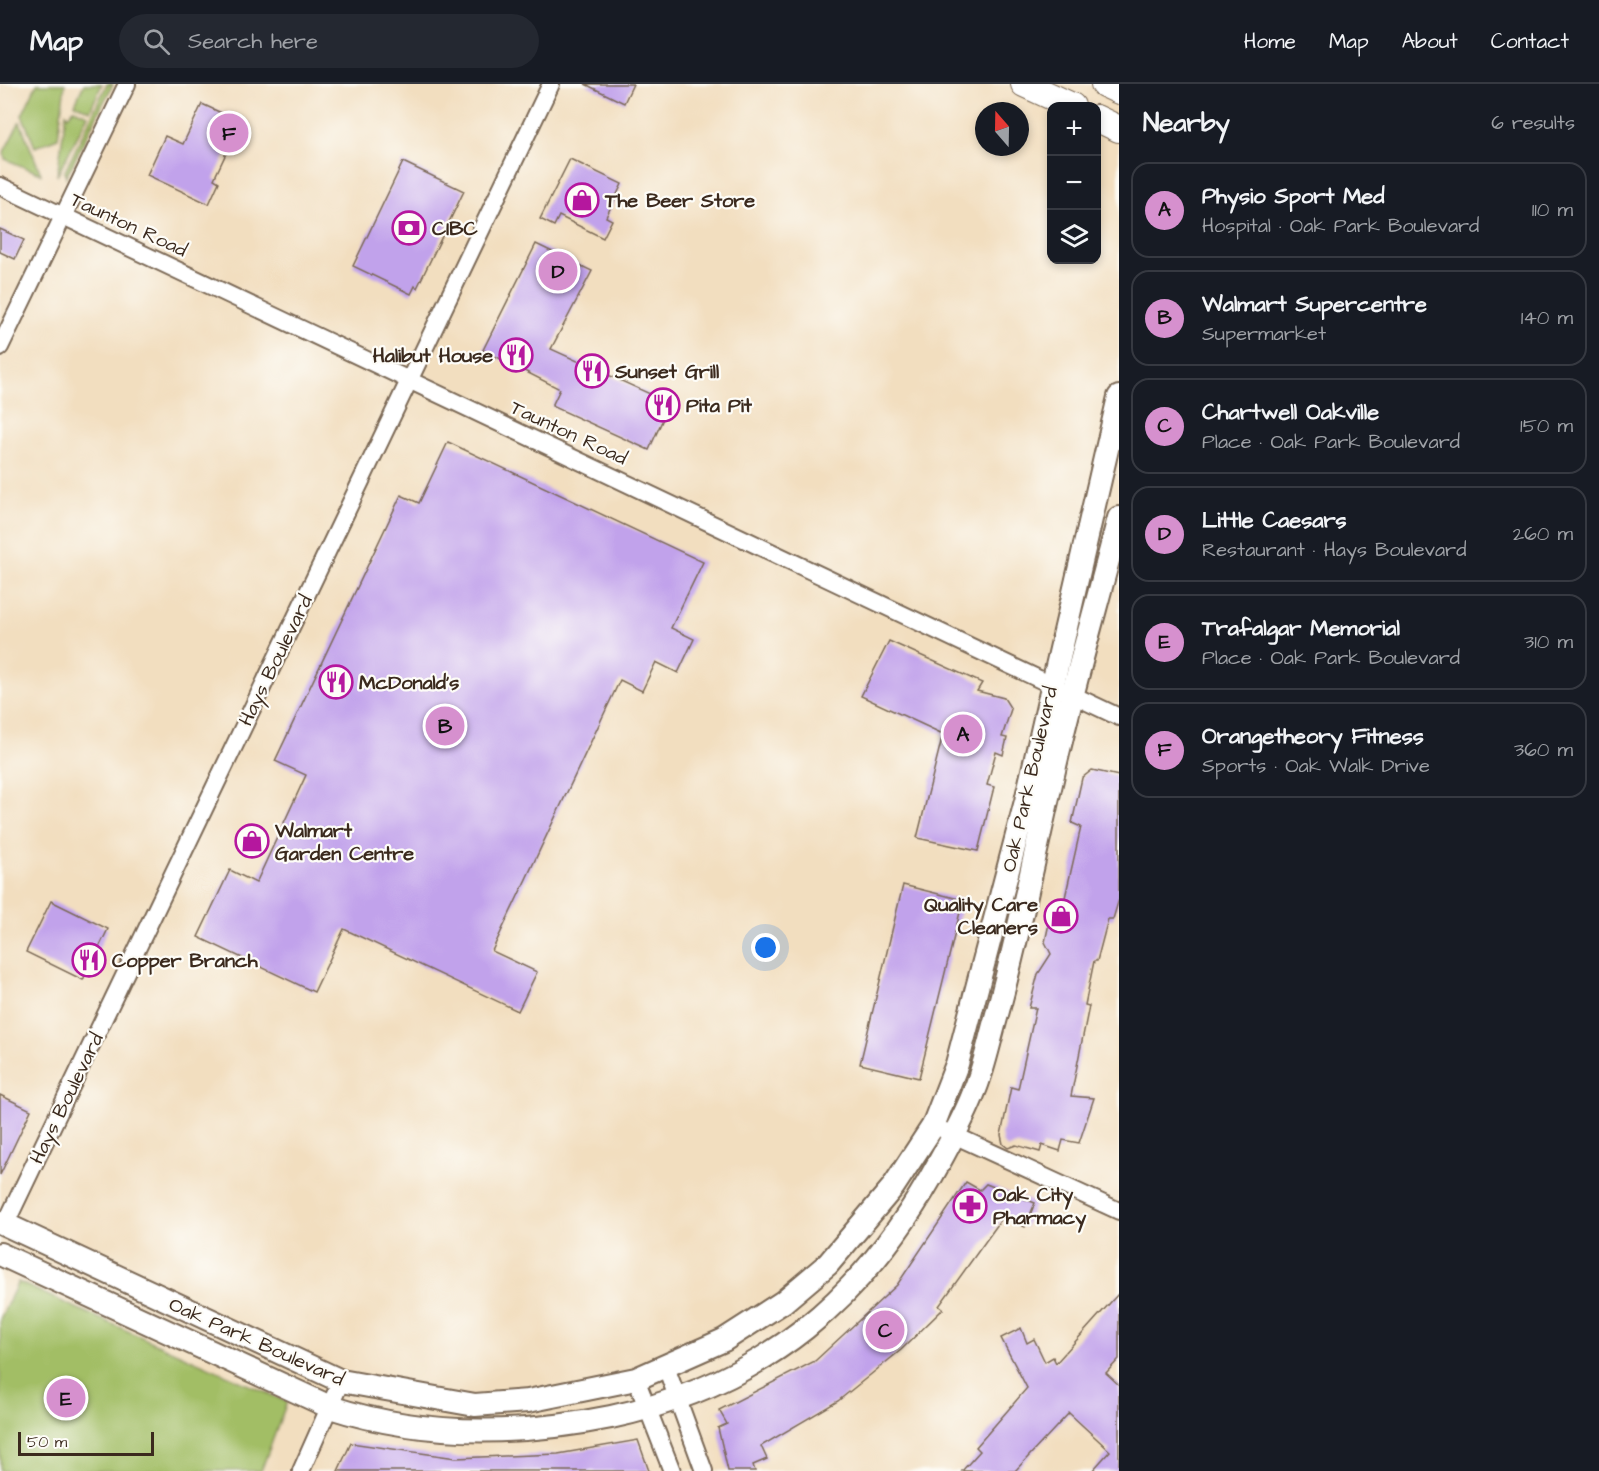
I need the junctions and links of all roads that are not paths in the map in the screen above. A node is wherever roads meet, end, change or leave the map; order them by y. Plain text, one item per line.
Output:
1 (127, 84) edge
2 (551, 84) edge
3 (1024, 84) edge
4 (1104, 84) edge
5 (1119, 91) edge
6 (1063, 102) edge
7 (1101, 120) edge
8 (1119, 129) edge
9 (0, 186) edge
10 (63, 216) junction
11 (0, 347) edge
12 (409, 380) junction
13 (1119, 397) edge
14 (1119, 518) edge
15 (1051, 685) junction
16 (1072, 694) junction
17 (1119, 717) edge
18 (933, 1126) junction
19 (954, 1135) junction
20 (1119, 1211) edge
21 (2, 1228) edge
22 (0, 1254) edge
23 (666, 1367) junction
24 (636, 1379) junction
25 (341, 1381) junction
26 (678, 1400) junction
27 (330, 1407) junction
28 (648, 1409) junction
29 (301, 1471) edge
30 (672, 1471) edge
31 (704, 1471) edge

1 - 10 street
2 - 12 street, Hays Boulevard
3 - 6 main road
4 - 5 main road
7 - 8 main road
9 - 10 street, Taunton Road
10 - 11 street
10 - 12 street, Taunton Road
12 - 15 street, Taunton Road
12 - 21 street, Hays Boulevard
13 - 15 street, Oak Park Boulevard
14 - 16 street, Oak Park Boulevard
15 - 16 street, Taunton Road
15 - 18 street, Oak Park Boulevard
16 - 17 street, Taunton Road
16 - 19 street, Oak Park Boulevard
18 - 19 street
18 - 23 street, Oak Park Boulevard
19 - 20 street
19 - 26 street, Oak Park Boulevard
21 - 25 street, Oak Park Boulevard
22 - 27 street, Oak Park Boulevard
23 - 24 street, Oak Park Boulevard
23 - 26 street
24 - 25 street, Oak Park Boulevard
24 - 28 street
25 - 27 street
26 - 28 street, Oak Park Boulevard
26 - 31 street
27 - 28 street, Oak Park Boulevard
27 - 29 street
28 - 30 street

